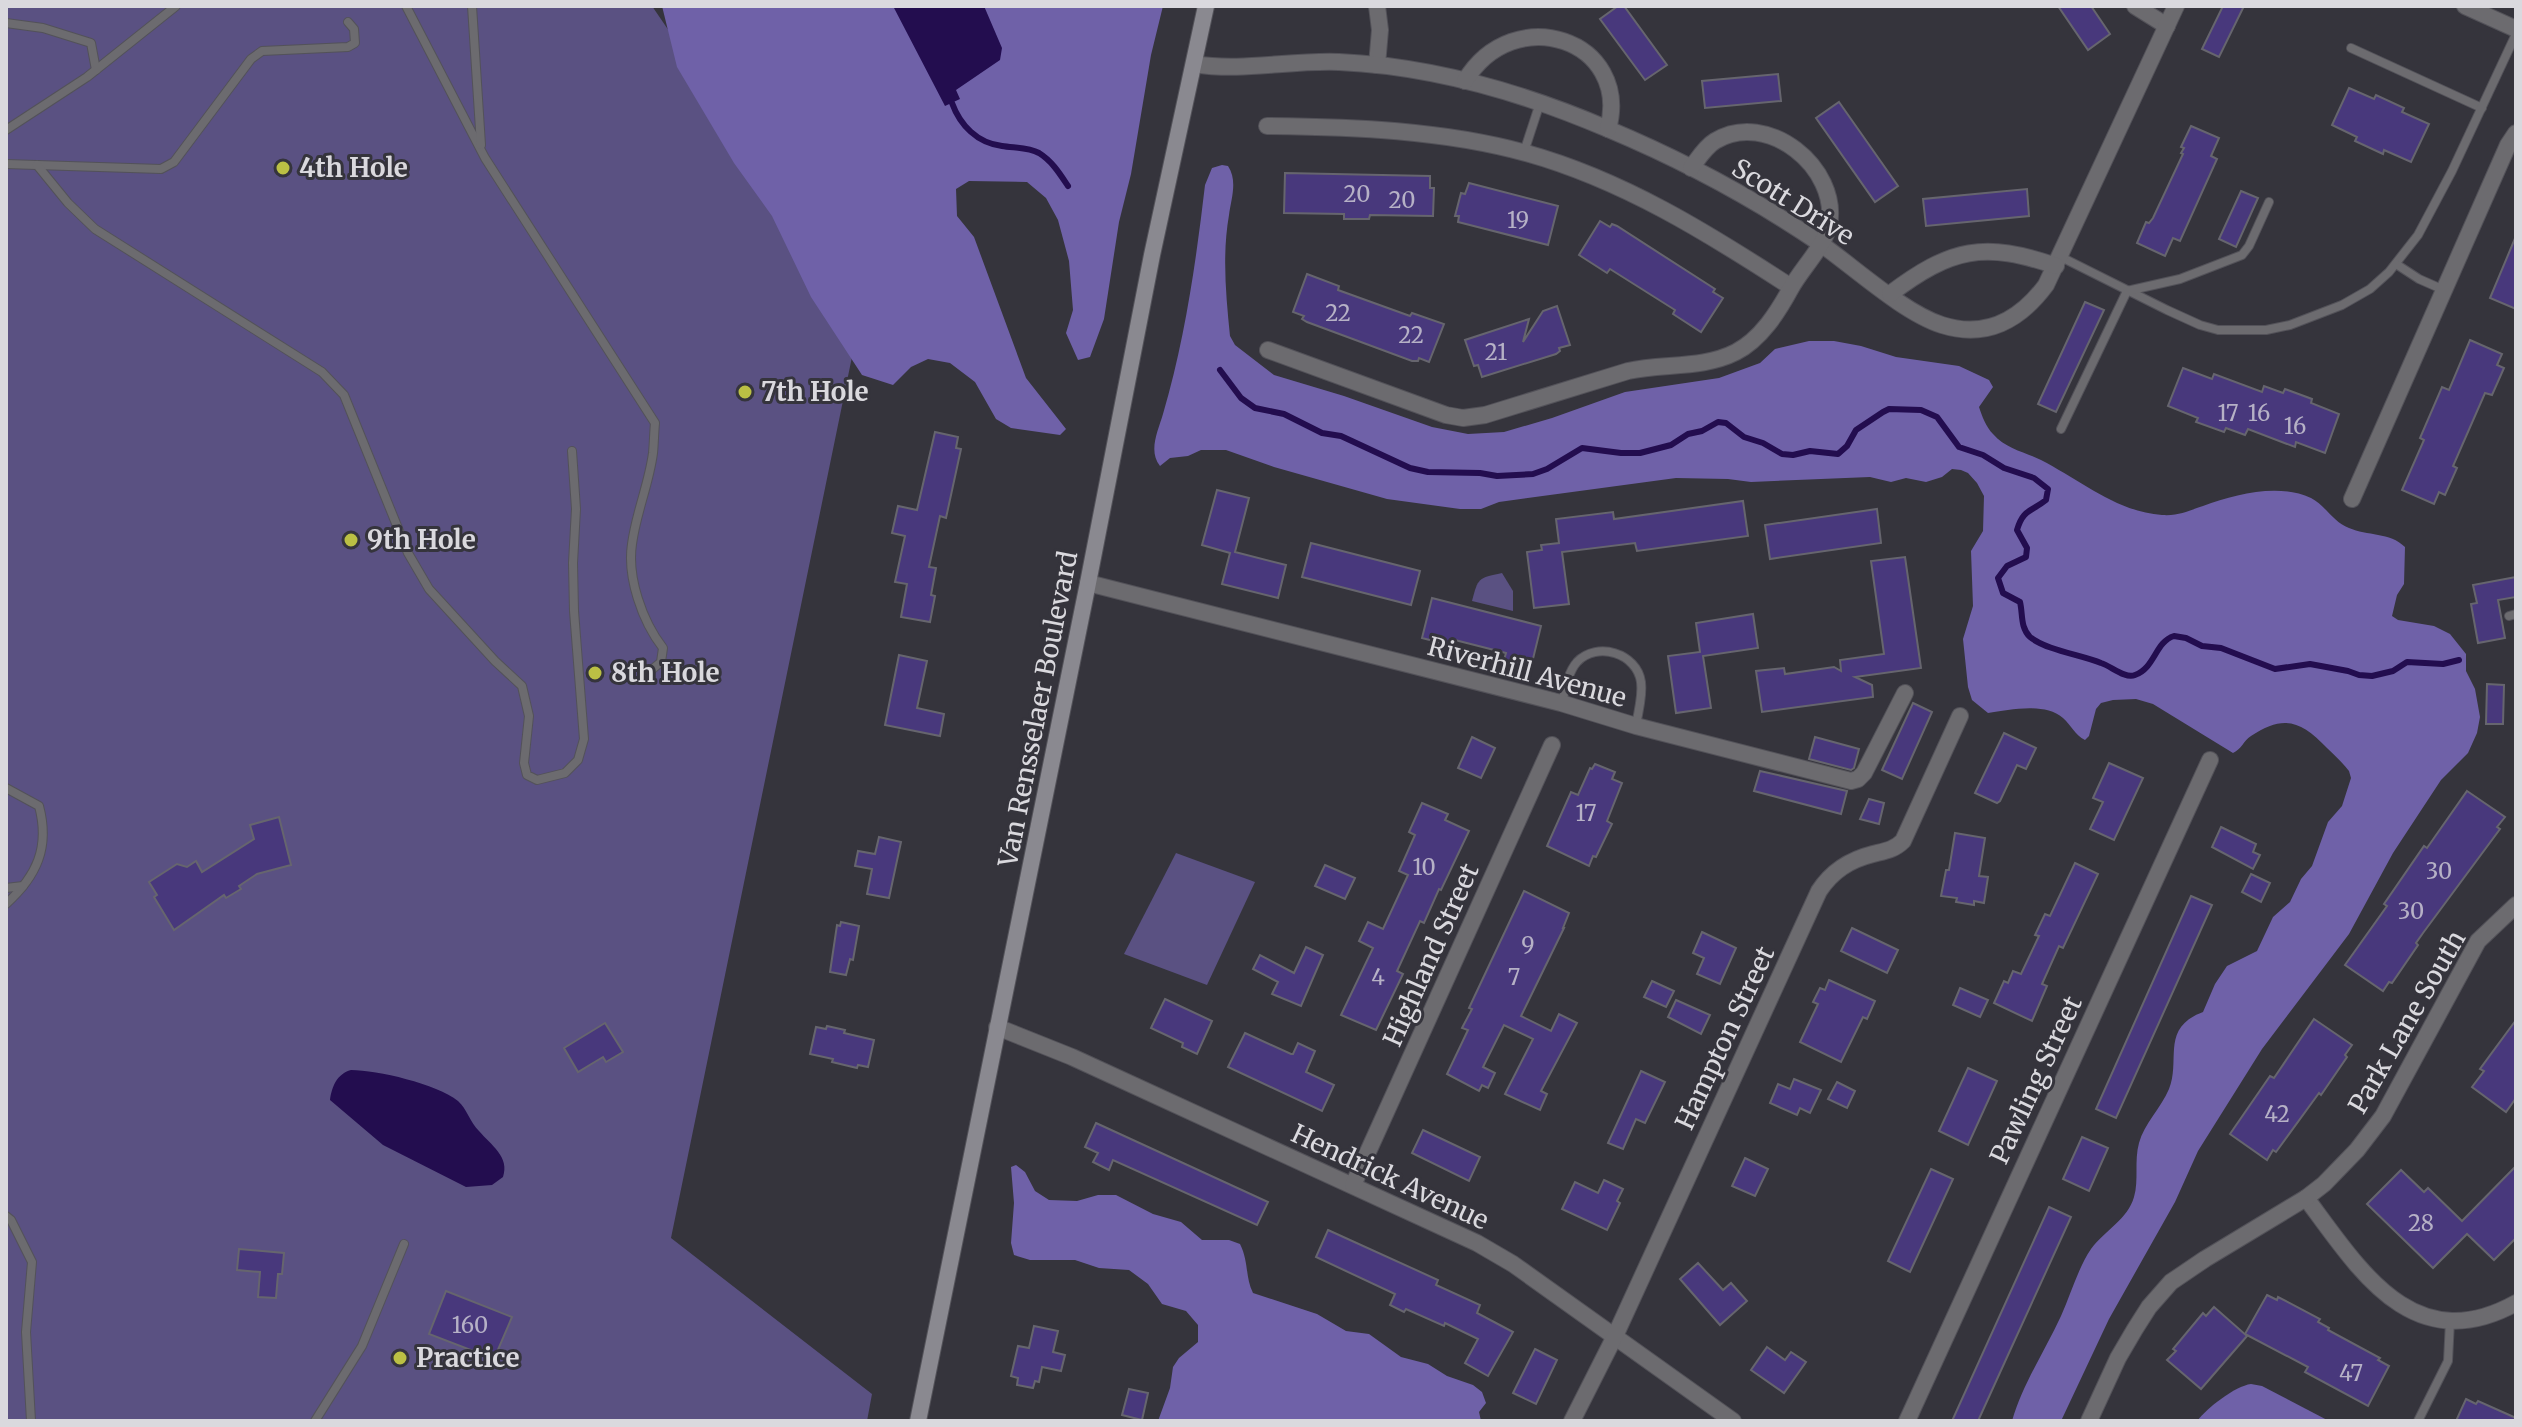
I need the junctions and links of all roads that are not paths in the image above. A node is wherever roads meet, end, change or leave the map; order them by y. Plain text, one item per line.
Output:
1 (176, 6) edge
2 (406, 6) edge
3 (472, 6) edge
4 (1206, 6) edge
5 (1377, 6) edge
6 (2135, 6) edge
7 (2176, 6) edge
8 (2465, 6) edge
9 (348, 22) dead end
10 (6, 23) edge
11 (2167, 26) junction
12 (2516, 32) edge
13 (2351, 48) dead end
14 (1194, 64) junction
15 (1377, 65) junction
16 (96, 70) junction
17 (1465, 81) junction
18 (1540, 103) junction
19 (2482, 108) junction
20 (1267, 126) dead end
21 (1608, 129) junction
22 (6, 130) edge
23 (2516, 133) edge
24 (482, 151) junction
25 (1524, 153) junction
26 (6, 164) edge
27 (37, 165) junction
28 (1691, 168) junction
29 (2269, 202) dead end
30 (1820, 244) junction
31 (2059, 262) junction
32 (2396, 264) junction
33 (1791, 287) junction
34 (2444, 290) junction
35 (2127, 291) junction
36 (1890, 294) junction
37 (1268, 350) dead end
38 (2061, 429) dead end
39 (572, 451) dead end
40 (2352, 499) dead end
41 (1088, 583) junction
42 (649, 672) dead end
43 (1905, 693) dead end
44 (1561, 703) junction
45 (1960, 716) dead end
46 (1636, 726) junction
47 (1552, 745) dead end
48 (2210, 760) dead end
49 (6, 788) edge
50 (23, 886) junction
51 (6, 888) edge
52 (6, 904) edge
53 (2516, 905) edge
54 (997, 1027) junction
55 (1353, 1185) junction
56 (2306, 1198) junction
57 (6, 1216) edge
58 (404, 1244) dead end
59 (2516, 1303) edge
60 (2450, 1320) junction
61 (1615, 1336) junction
62 (31, 1421) edge
63 (315, 1421) edge
64 (918, 1421) edge
65 (1572, 1421) edge
66 (1733, 1421) edge
67 (1907, 1421) edge
68 (2089, 1421) edge
69 (2418, 1421) edge

1 - 16 lane
2 - 24 lane
3 - 24 lane
4 - 14 main road, Van Rensselaer Boulevard
5 - 15 street
6 - 11 street
7 - 11 street, Scott Drive
8 - 12 street
9 - 27 lane
10 - 16 lane
11 - 31 street, Scott Drive
12 - 19 lane
13 - 19 lane
14 - 15 street, Scott Drive
14 - 41 main road, Van Rensselaer Boulevard
15 - 17 street, Scott Drive
16 - 22 lane
17 - 18 street, Scott Drive
17 - 21 street
18 - 21 street, Scott Drive
18 - 25 lane
19 - 32 lane
20 - 25 street
21 - 28 street, Scott Drive
23 - 34 street
24 - 42 lane
25 - 33 street
26 - 27 lane
27 - 39 lane
28 - 30 street, Scott Drive
28 - 30 street
29 - 35 lane
30 - 33 street
30 - 36 street, Scott Drive
31 - 35 lane
31 - 36 street
31 - 36 street, Scott Drive
32 - 34 lane
32 - 35 lane
33 - 37 street
34 - 40 street
35 - 38 lane
41 - 44 street, Riverhill Avenue
41 - 54 main road, Van Rensselaer Boulevard
43 - 46 street, Riverhill Avenue
44 - 46 street, Riverhill Avenue
44 - 46 lane
45 - 61 street, Hampton Street
47 - 55 street, Highland Street
48 - 67 street, Pawling Street
49 - 50 lane
50 - 51 lane
50 - 52 lane
53 - 56 street, Park Lane South
54 - 55 street, Hendrick Avenue
54 - 64 main road, Van Rensselaer Boulevard
55 - 61 street, Hendrick Avenue
56 - 60 street
56 - 68 street, Park Lane South
57 - 62 lane
58 - 63 lane
59 - 60 street
60 - 69 lane
61 - 65 street, Hampton Street
61 - 66 street, Hendrick Avenue

